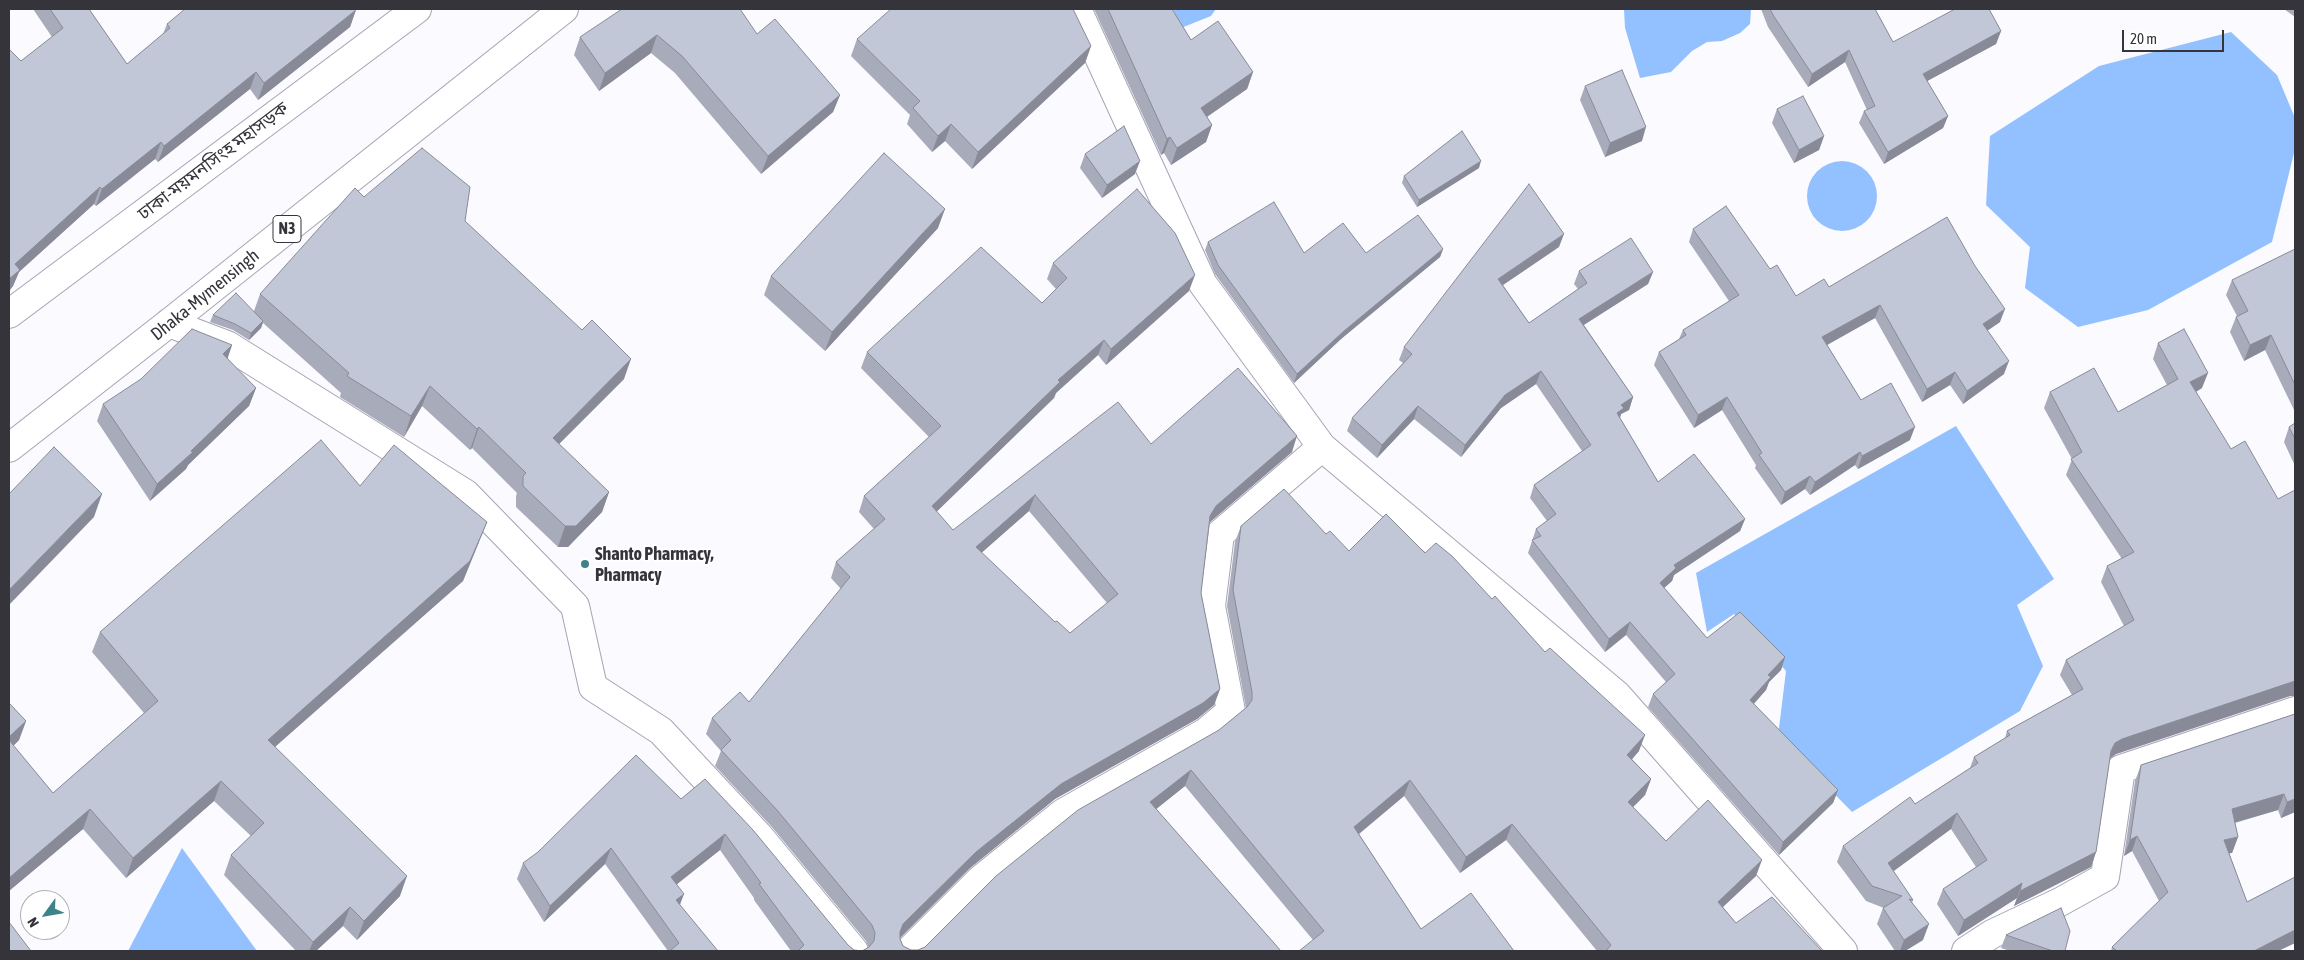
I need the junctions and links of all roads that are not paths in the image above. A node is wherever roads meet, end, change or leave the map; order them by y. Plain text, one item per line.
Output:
1 (417, 9) edge
2 (564, 9) edge
3 (1077, 9) edge
4 (9, 314) edge
5 (169, 323) junction
6 (1322, 447) junction
7 (9, 448) edge
8 (2295, 710) edge
9 (854, 951) edge
10 (909, 951) edge
11 (1843, 951) edge
12 (1966, 951) edge

1 - 4 main road, ঢাকা-ময়মনসিংহ মহাসড়ক
2 - 5 main road, Dhaka-Mymensingh / N3
3 - 6 main road
5 - 7 main road, Dhaka-Mymensingh / N3
5 - 9 main road
6 - 10 main road
6 - 11 main road
8 - 12 main road

